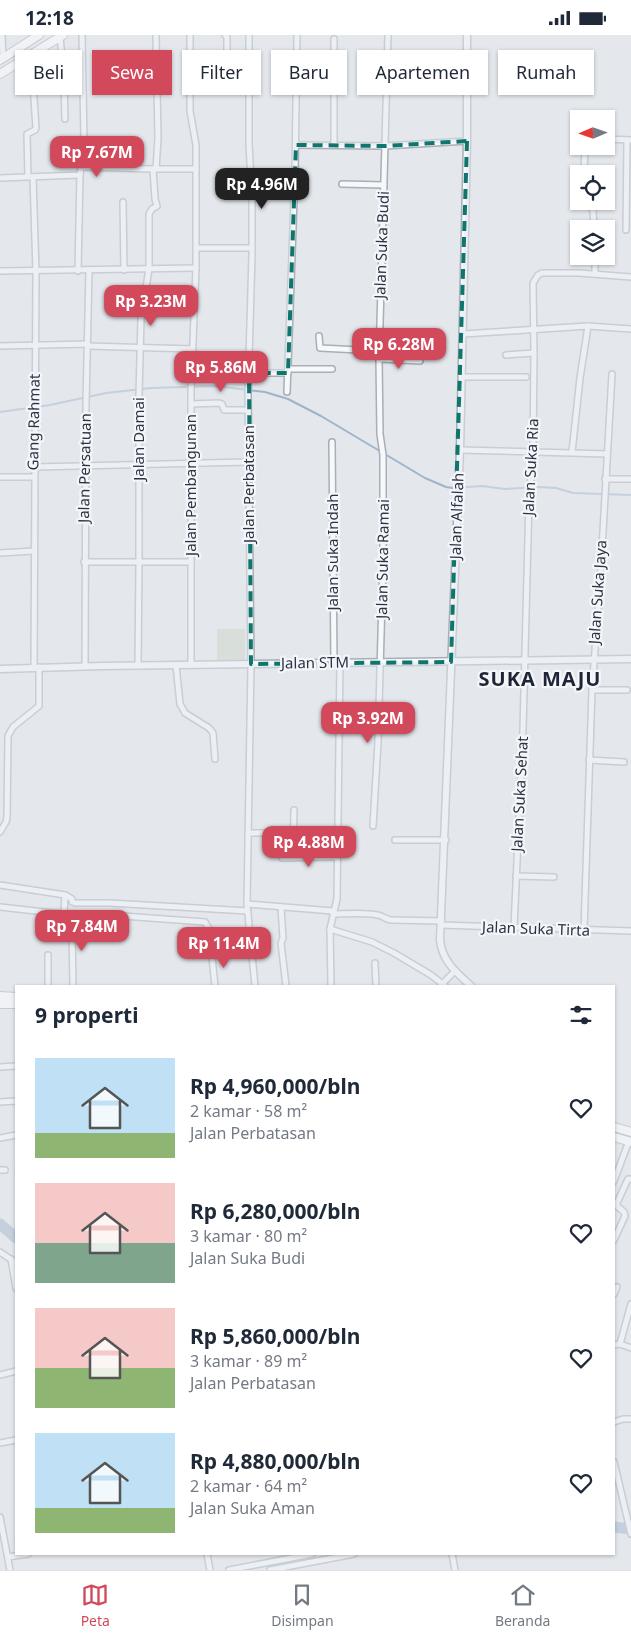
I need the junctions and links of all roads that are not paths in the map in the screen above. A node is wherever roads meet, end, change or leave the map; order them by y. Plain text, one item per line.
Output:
1 (2, 35) edge
2 (39, 35) edge
3 (82, 35) edge
4 (156, 35) edge
5 (190, 35) edge
6 (225, 35) edge
7 (249, 35) edge
8 (296, 35) edge
9 (388, 35) edge
10 (467, 35) edge
11 (62, 36) edge
12 (32, 37) edge
13 (334, 39) dead end
14 (36, 50) edge
15 (227, 50) edge
16 (1, 59) edge
17 (15, 64) edge
18 (0, 74) edge
19 (34, 95) edge
20 (65, 119) dead end
21 (84, 139) dead end
22 (615, 139) edge
23 (629, 140) edge
24 (466, 141) junction
25 (296, 145) junction
26 (334, 145) junction
27 (385, 146) junction
28 (112, 150) dead end
29 (81, 167) junction
30 (155, 169) junction
31 (196, 169) junction
32 (251, 172) junction
33 (295, 172) junction
34 (80, 175) junction
35 (30, 177) junction
36 (0, 178) edge
37 (342, 185) dead end
38 (384, 185) junction
39 (123, 202) dead end
40 (626, 230) dead end
41 (196, 248) junction
42 (252, 248) junction
43 (595, 265) edge
44 (196, 268) junction
45 (148, 269) junction
46 (124, 270) junction
47 (0, 271) edge
48 (78, 271) junction
49 (89, 271) junction
50 (36, 272) junction
51 (595, 274) junction
52 (631, 277) edge
53 (588, 325) junction
54 (533, 329) junction
55 (631, 329) edge
56 (463, 334) junction
57 (319, 336) dead end
58 (35, 345) junction
59 (88, 345) junction
60 (0, 346) edge
61 (140, 347) junction
62 (193, 349) junction
63 (379, 351) junction
64 (534, 353) junction
65 (506, 355) dead end
66 (379, 359) junction
67 (420, 361) dead end
68 (332, 369) dead end
69 (232, 371) dead end
70 (288, 371) junction
71 (249, 373) junction
72 (612, 374) dead end
73 (462, 377) junction
74 (526, 377) dead end
75 (287, 392) dead end
76 (191, 404) junction
77 (248, 410) junction
78 (332, 442) dead end
79 (460, 450) junction
80 (533, 452) junction
81 (572, 452) junction
82 (607, 454) junction
83 (384, 455) joint
84 (248, 462) junction
85 (192, 463) junction
86 (138, 464) junction
87 (85, 465) junction
88 (35, 467) junction
89 (0, 477) edge
90 (34, 477) junction
91 (605, 479) junction
92 (631, 479) edge
93 (34, 551) junction
94 (0, 553) edge
95 (84, 562) junction
96 (192, 562) junction
97 (139, 563) junction
98 (594, 659) junction
99 (631, 659) edge
100 (525, 661) junction
101 (381, 662) junction
102 (451, 662) junction
103 (337, 663) junction
104 (251, 664) junction
105 (138, 665) junction
106 (176, 665) junction
107 (191, 665) junction
108 (84, 666) junction
109 (37, 667) junction
110 (0, 669) edge
111 (592, 689) junction
112 (627, 690) dead end
113 (215, 759) dead end
114 (589, 760) junction
115 (624, 762) dead end
116 (294, 810) dead end
117 (373, 826) dead end
118 (0, 832) edge
119 (248, 833) junction
120 (271, 833) dead end
121 (395, 839) dead end
122 (446, 841) junction
123 (336, 857) junction
124 (282, 858) dead end
125 (293, 858) junction
126 (516, 875) junction
127 (554, 877) dead end
128 (0, 885) edge
129 (65, 895) junction
130 (81, 903) junction
131 (247, 904) junction
132 (0, 907) edge
133 (281, 907) junction
134 (248, 911) junction
135 (333, 913) junction
136 (64, 914) junction
137 (78, 915) junction
138 (441, 923) junction
139 (514, 928) junction
140 (330, 929) junction
141 (584, 930) junction
142 (631, 931) edge
143 (48, 955) dead end
144 (375, 963) dead end
145 (455, 971) junction
146 (48, 985) edge
147 (74, 985) edge
148 (215, 985) edge
149 (255, 985) edge
150 (286, 985) edge
151 (331, 985) edge
152 (376, 985) edge
153 (443, 985) edge
154 (470, 985) edge
155 (0, 996) edge
156 (15, 997) edge
157 (0, 1004) edge
158 (15, 1004) edge
159 (15, 1066) edge
160 (0, 1067) edge
161 (15, 1101) edge
162 (0, 1102) edge
163 (615, 1127) edge
164 (631, 1132) edge
165 (15, 1135) edge
166 (615, 1137) edge
167 (0, 1138) edge
168 (630, 1141) edge
169 (615, 1178) edge
170 (631, 1179) edge
171 (615, 1238) edge
172 (0, 1252) edge
173 (11, 1259) junction
174 (15, 1262) edge
175 (15, 1282) edge
176 (617, 1287) dead end
177 (615, 1292) edge
178 (631, 1303) edge
179 (615, 1345) edge
180 (620, 1345) junction
181 (631, 1348) edge
182 (15, 1371) edge
183 (0, 1375) edge
184 (631, 1419) edge
185 (615, 1422) edge
186 (15, 1440) edge
187 (0, 1443) edge
188 (615, 1466) edge
189 (0, 1517) edge
190 (631, 1534) edge
191 (21, 1555) edge
192 (207, 1555) edge
193 (307, 1555) edge
194 (349, 1555) edge
195 (452, 1555) edge
196 (8, 1557) junction
197 (270, 1562) junction
198 (10, 1570) edge
199 (210, 1570) edge
200 (229, 1570) edge
201 (271, 1570) edge
202 (455, 1570) edge

1 - 16 street
2 - 12 main road
3 - 21 street
4 - 30 street
5 - 31 street, Jalan Pembangunan
6 - 15 street
7 - 32 street, Jalan Perbatasan
8 - 25 street
9 - 27 street, Jalan Suka Budi
10 - 24 street, Jalan Alfalah
11 - 14 main road
11 - 20 street
12 - 16 main road
13 - 26 street
17 - 18 main road
19 - 35 street, Gang Rahmat
22 - 23 street
23 - 40 street
24 - 27 street
24 - 56 street, Jalan Alfalah
25 - 26 street
25 - 33 street
26 - 27 street
27 - 38 street, Jalan Suka Budi
28 - 29 street
29 - 30 street
29 - 34 street
30 - 31 street
30 - 45 street, Jalan Damai
31 - 41 street, Jalan Pembangunan
32 - 33 street
32 - 42 street, Jalan Perbatasan
33 - 70 street
34 - 35 street
34 - 48 street
35 - 36 street
35 - 50 street, Gang Rahmat
37 - 38 street
38 - 63 street, Jalan Suka Budi
39 - 46 street
41 - 42 street
41 - 44 street, Jalan Pembangunan
42 - 71 street, Jalan Perbatasan
43 - 51 street
44 - 45 street
44 - 62 street, Jalan Pembangunan
45 - 46 street
45 - 61 street, Jalan Damai
46 - 49 street
47 - 50 street
48 - 49 street
48 - 50 street
49 - 59 street, Jalan Persatuan
50 - 58 street, Gang Rahmat
51 - 52 street
51 - 54 street, Jalan Suka Ria
53 - 54 street
53 - 55 street
53 - 81 street
54 - 56 street
54 - 64 street, Jalan Suka Ria
56 - 73 street, Jalan Alfalah
57 - 63 street
58 - 59 street
58 - 60 street
58 - 88 street, Gang Rahmat
59 - 61 street
59 - 87 street, Jalan Persatuan
61 - 62 street
61 - 86 street, Jalan Damai
62 - 76 street, Jalan Pembangunan
63 - 66 street, Jalan Suka Budi
64 - 65 street
64 - 80 street, Jalan Suka Ria
66 - 67 street
66 - 83 street, Jalan Suka Budi
68 - 70 street
69 - 71 street
70 - 71 street
70 - 75 street
71 - 77 street, Jalan Perbatasan
72 - 82 street, Jalan Suka Jaya
73 - 74 street
73 - 79 street, Jalan Alfalah
76 - 77 street
76 - 85 street, Jalan Pembangunan
77 - 84 street, Jalan Perbatasan
78 - 103 street, Jalan Suka Indah
79 - 80 street
79 - 102 street, Jalan Alfalah
80 - 81 street
80 - 100 street, Jalan Suka Ria
81 - 82 street
82 - 91 street, Jalan Suka Jaya
83 - 101 street, Jalan Suka Ramai
84 - 85 street
84 - 104 street, Jalan Perbatasan
85 - 86 street
85 - 96 street, Jalan Pembangunan
86 - 87 street
86 - 97 street, Jalan Damai
87 - 88 street
87 - 95 street, Jalan Persatuan
88 - 90 street, Gang Rahmat
89 - 90 street
90 - 93 street, Gang Rahmat
91 - 92 street
91 - 98 street, Jalan Suka Jaya
93 - 94 street
93 - 109 street, Gang Rahmat
95 - 97 street
95 - 108 street, Jalan Persatuan
96 - 97 street
96 - 107 street, Jalan Pembangunan
97 - 105 street, Jalan Damai
98 - 99 street, Jalan STM
98 - 100 street, Jalan STM
98 - 111 street, Jalan Suka Jaya
100 - 102 street, Jalan STM
100 - 126 street, Jalan Suka Sehat
101 - 102 street, Jalan STM
101 - 103 street, Jalan STM
101 - 117 street, Jalan Suka Ramai
102 - 122 street, Jalan Alfalah
103 - 104 street, Jalan STM
103 - 123 street, Jalan Suka Indah
104 - 107 street, Jalan STM
104 - 119 street, Jalan Perbatasan
105 - 106 street, Jalan STM
105 - 108 street, Jalan STM
106 - 107 street, Jalan STM
106 - 113 street
108 - 109 street, Jalan STM
109 - 110 street, Jalan STM
109 - 118 street, Gang Rahmat
111 - 112 street
111 - 114 street, Jalan Suka Jaya
114 - 115 street
114 - 141 street, Jalan Suka Jaya
116 - 125 street
119 - 120 street
119 - 131 street, Jalan Perbatasan
121 - 122 street
122 - 138 street, Jalan Alfalah
123 - 125 street
123 - 135 street, Jalan Suka Indah
124 - 125 street
126 - 127 street
126 - 139 street, Jalan Suka Sehat
128 - 129 street
129 - 130 street
129 - 136 street
130 - 134 street
130 - 137 street
131 - 133 street, Jalan Suka Tirta
131 - 134 street, Jalan Perbatasan
132 - 136 street
133 - 135 street, Jalan Suka Tirta
133 - 150 street
134 - 149 street, Jalan Perbatasan
135 - 138 street, Jalan Suka Tirta
135 - 140 street, Jalan Suka Indah
136 - 137 street
137 - 147 street
137 - 148 street
138 - 139 street, Jalan Suka Tirta
138 - 145 street, Jalan Alfalah
139 - 141 street, Jalan Suka Tirta
140 - 151 street, Jalan Suka Indah
140 - 153 street
141 - 142 street, Jalan Suka Tirta
143 - 146 street
144 - 152 street
145 - 153 street
145 - 154 street, Jalan Alfalah
155 - 156 main road
157 - 158 main road
159 - 160 street
161 - 162 street
163 - 164 main road
165 - 167 street
166 - 168 main road
168 - 169 street
170 - 171 street
172 - 173 street
173 - 174 street
173 - 175 street
176 - 177 street
178 - 180 street
179 - 180 street
180 - 181 street
182 - 183 street
184 - 185 street
186 - 187 street
188 - 190 street
189 - 196 street
191 - 196 street
192 - 199 street
193 - 197 street
194 - 201 street
195 - 202 street
196 - 198 street
197 - 200 street
197 - 201 street

